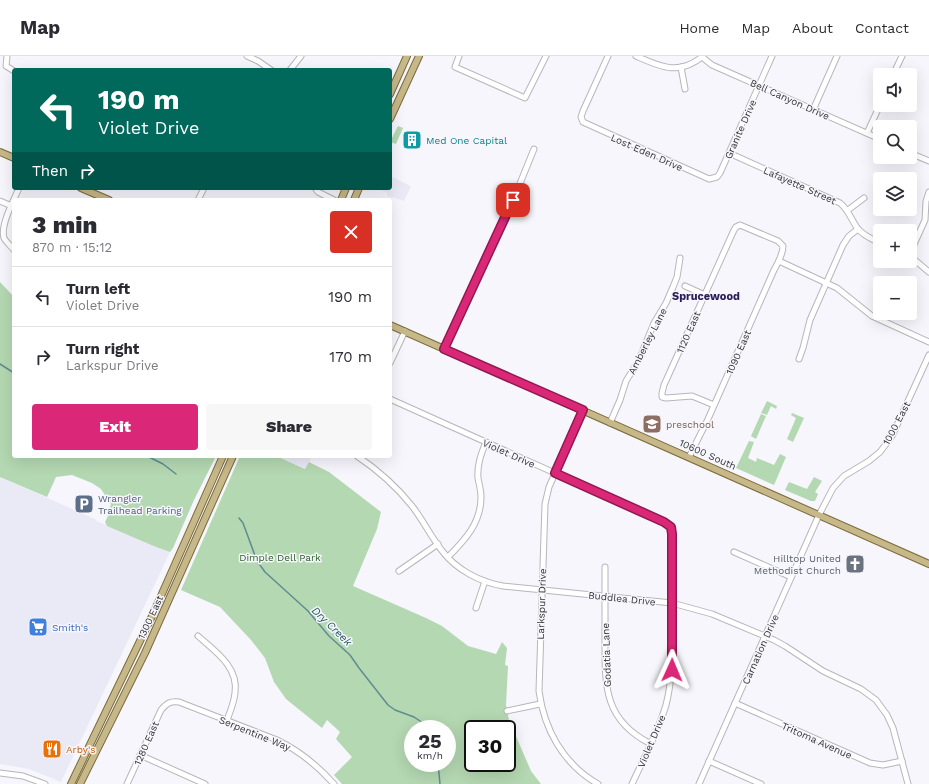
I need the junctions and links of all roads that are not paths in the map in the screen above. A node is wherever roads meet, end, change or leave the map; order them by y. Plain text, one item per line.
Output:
1 (7, 56) edge
2 (246, 56) edge
3 (301, 56) edge
4 (408, 56) edge
5 (418, 56) edge
6 (459, 56) edge
7 (546, 56) edge
8 (608, 56) edge
9 (636, 56) edge
10 (702, 56) edge
11 (772, 56) edge
12 (837, 56) edge
13 (902, 56) edge
14 (681, 67) junction
15 (268, 68) edge
16 (292, 68) edge
17 (896, 68) edge
18 (12, 70) edge
19 (759, 86) junction
20 (392, 90) edge
21 (685, 90) dead end
22 (813, 110) junction
23 (877, 112) edge
24 (392, 114) edge
25 (867, 133) junction
26 (873, 136) edge
27 (534, 149) dead end
28 (0, 152) edge
29 (729, 153) junction
30 (917, 156) edge
31 (12, 157) edge
32 (929, 161) edge
33 (715, 178) joint
34 (86, 190) edge
35 (316, 190) edge
36 (929, 192) edge
37 (104, 198) edge
38 (330, 198) edge
39 (864, 198) dead end
40 (0, 201) edge
41 (12, 206) edge
42 (848, 210) junction
43 (737, 225) joint
44 (858, 229) junction
45 (917, 239) edge
46 (873, 240) edge
47 (12, 248) edge
48 (680, 258) dead end
49 (779, 261) junction
50 (917, 261) edge
51 (929, 272) edge
52 (827, 282) junction
53 (685, 286) dead end
54 (705, 295) junction
55 (392, 326) edge
56 (404, 331) junction
57 (929, 342) edge
58 (444, 349) junction
59 (929, 356) edge
60 (392, 358) edge
61 (798, 359) dead end
62 (392, 400) edge
63 (714, 405) junction
64 (583, 410) junction
65 (610, 423) junction
66 (486, 442) junction
67 (689, 457) junction
68 (222, 458) edge
69 (232, 458) edge
70 (360, 458) edge
71 (555, 473) junction
72 (819, 514) junction
73 (438, 544) junction
74 (734, 552) dead end
75 (448, 557) junction
76 (929, 564) edge
77 (605, 567) dead end
78 (399, 571) dead end
79 (791, 577) junction
80 (485, 581) junction
81 (541, 589) junction
82 (605, 596) junction
83 (672, 603) junction
84 (476, 608) dead end
85 (198, 636) dead end
86 (766, 637) junction
87 (735, 703) junction
88 (166, 704) joint
89 (540, 704) junction
90 (507, 711) dead end
91 (106, 713) junction
92 (226, 720) junction
93 (100, 744) junction
94 (650, 744) junction
95 (140, 755) junction
96 (710, 761) junction
97 (902, 761) junction
98 (0, 773) edge
99 (45, 784) edge
100 (71, 784) edge
101 (80, 784) edge
102 (127, 784) edge
103 (205, 784) edge
104 (334, 784) edge
105 (598, 784) edge
106 (632, 784) edge
107 (699, 784) edge
108 (760, 784) edge
109 (908, 784) edge

1 - 18 street
2 - 15 street
3 - 16 street
4 - 20 main road
5 - 24 main road
6 - 7 street
8 - 33 street, Lost Eden Drive
9 - 14 street
10 - 14 street
10 - 19 street, Bell Canyon Drive
11 - 19 street, Granite Drive
12 - 22 street
13 - 17 street
14 - 21 street
19 - 22 street, Bell Canyon Drive
19 - 29 street, Granite Drive
22 - 25 street, Bell Canyon Drive
23 - 25 street
25 - 26 street, Bell Canyon Drive
27 - 58 street
28 - 31 main road
29 - 33 street, Granite Drive
29 - 42 street, Lafayette Street
30 - 32 street
34 - 37 main road
35 - 38 street
36 - 45 street
39 - 42 street
40 - 41 street
41 - 47 street
42 - 44 street, Lafayette Street
43 - 49 street, 1090 East
43 - 54 street, 1120 East
44 - 46 street, Lafayette Street
44 - 52 street
48 - 65 street, Amberley Lane
49 - 52 street
49 - 63 street, 1090 East
50 - 51 street
52 - 57 street
52 - 61 street
53 - 54 street
54 - 63 street, 1120 East
55 - 56 main road, 10600 South
56 - 58 main road, 10600 South
56 - 60 street
58 - 64 main road, 10600 South
59 - 72 street, 1000 East
62 - 66 street, Violet Drive
63 - 67 street, 1090 East
64 - 65 main road, 10600 South
64 - 71 street, Larkspur Drive
65 - 67 main road, 10600 South
66 - 71 street, Violet Drive
66 - 75 street
67 - 72 main road, 10600 South
68 - 91 main road, 1300 East
69 - 93 main road, 1300 East
70 - 73 street, Buddlea Drive
71 - 81 street, Larkspur Drive
71 - 83 street, Violet Drive
72 - 76 main road, 10600 South
72 - 79 street, Carnation Drive
73 - 75 street, Buddlea Drive
73 - 78 street
74 - 79 street
75 - 80 street, Buddlea Drive
77 - 82 street, Godatia Lane
79 - 86 street, Carnation Drive
80 - 81 street, Buddlea Drive
80 - 84 street
81 - 82 street, Buddlea Drive
81 - 89 street, Larkspur Drive
82 - 83 street, Buddlea Drive
82 - 94 street, Godatia Lane
83 - 86 street, Buddlea Drive
83 - 94 street, Violet Drive
85 - 92 street
86 - 87 street, Carnation Drive
86 - 97 street, Buddlea Drive
87 - 96 street, Carnation Drive
87 - 97 street, Tritoma Avenue
88 - 92 street, Serpentine Way
88 - 95 street, 1280 East
89 - 90 street
89 - 105 street, Larkspur Drive
91 - 93 main road
91 - 100 main road, 1300 East
92 - 104 street, Serpentine Way
93 - 101 main road, 1300 East
94 - 106 street, Violet Drive
95 - 102 street, 1280 East
95 - 103 street
96 - 107 street, Carnation Drive
96 - 108 street
97 - 109 street, Buddlea Drive
98 - 99 street

